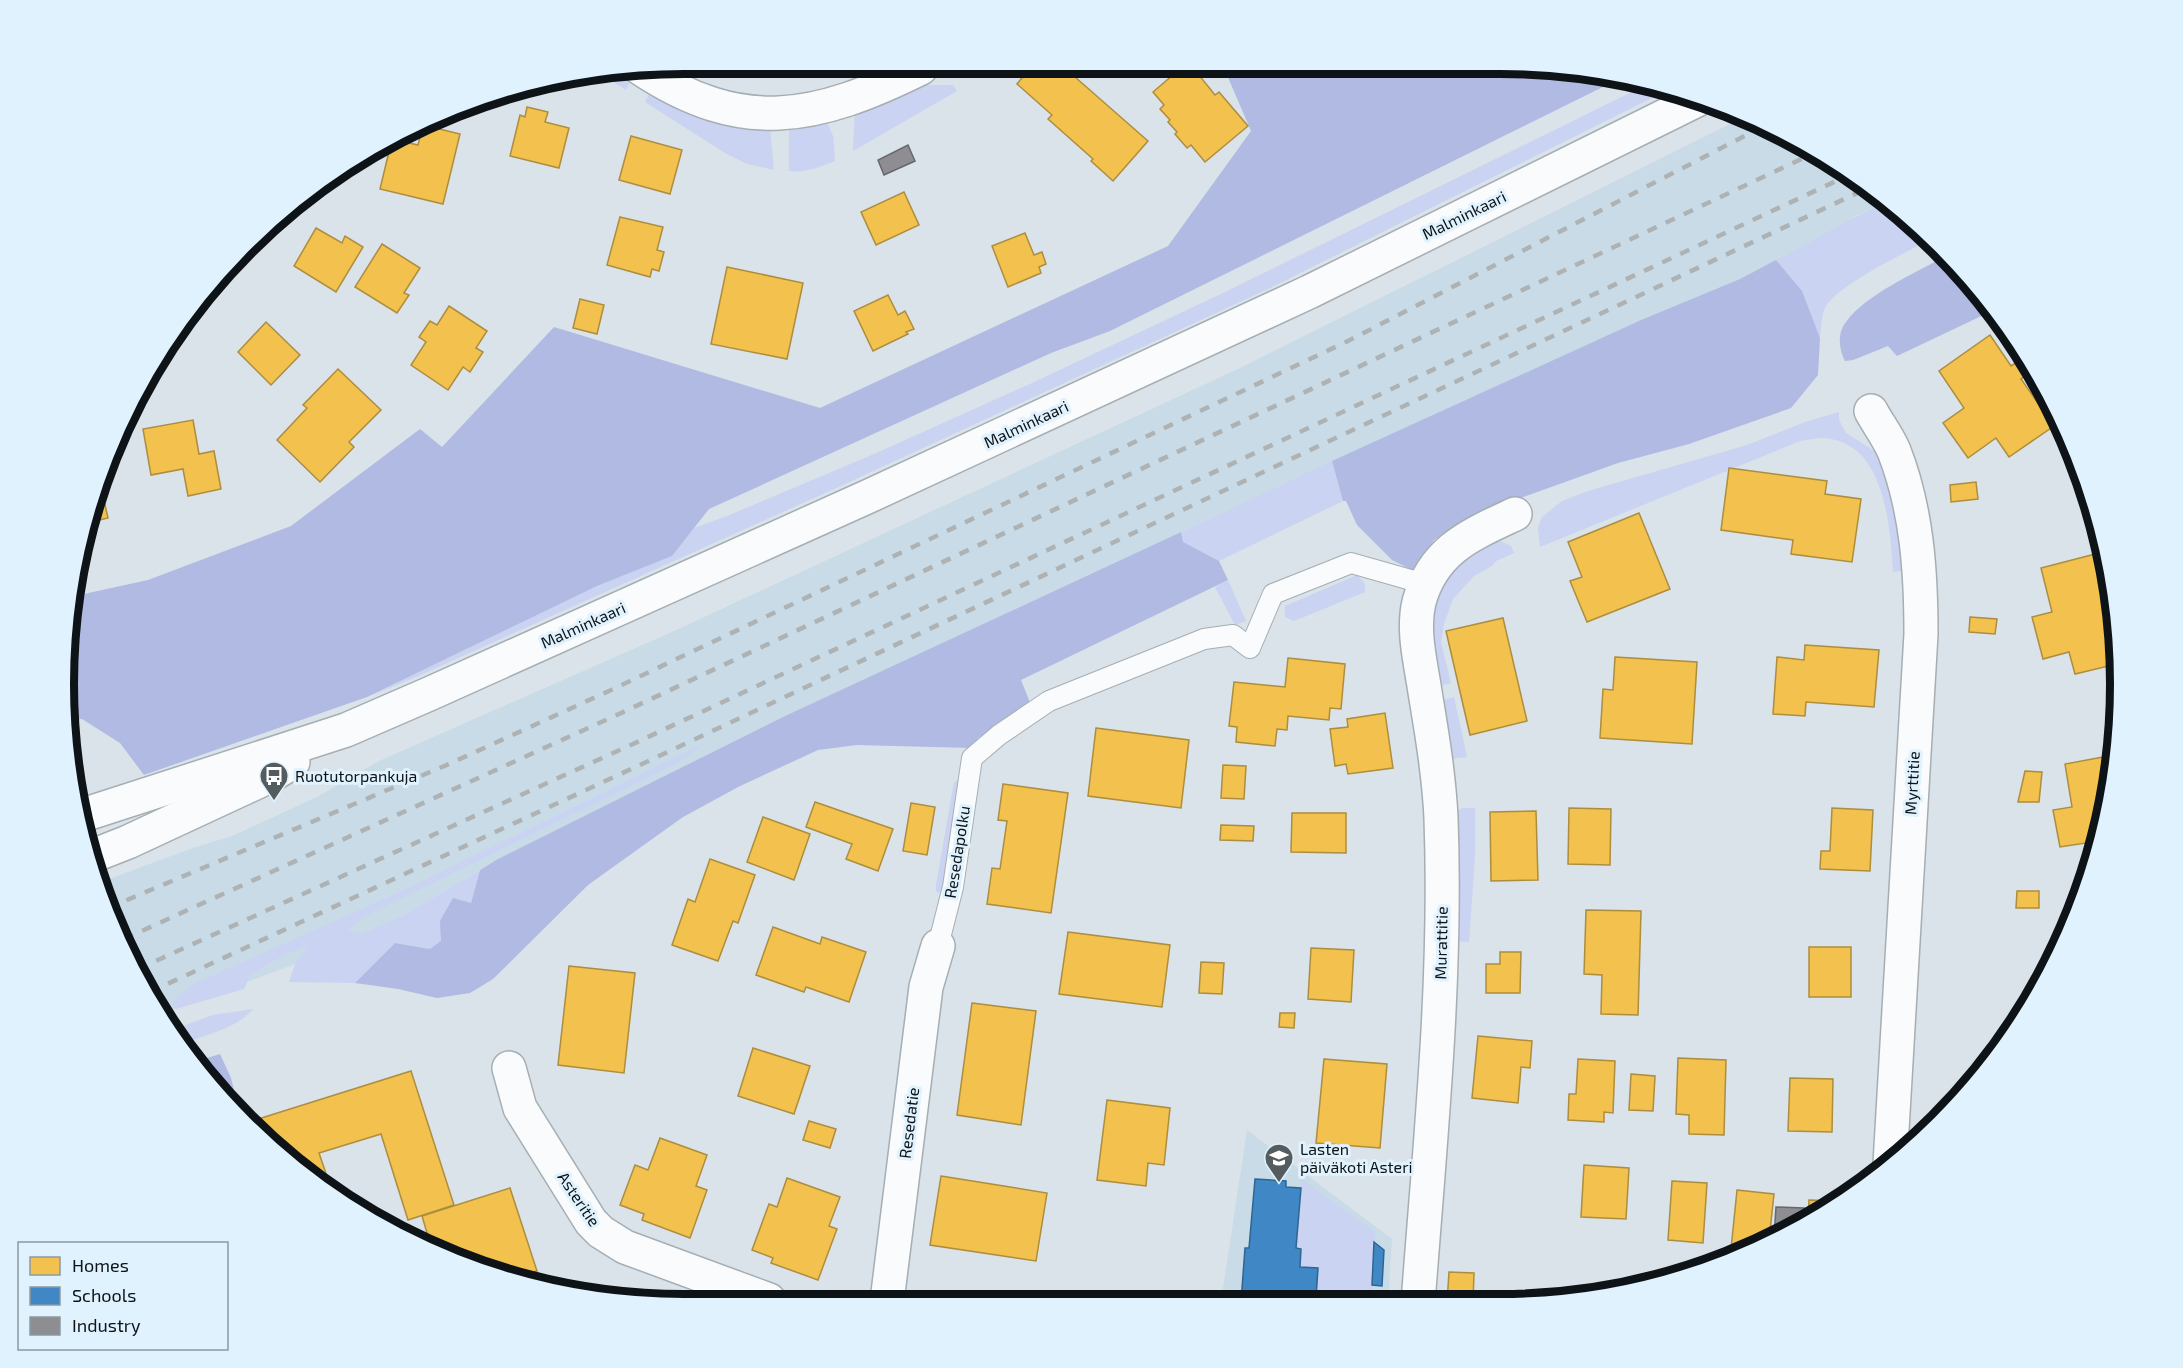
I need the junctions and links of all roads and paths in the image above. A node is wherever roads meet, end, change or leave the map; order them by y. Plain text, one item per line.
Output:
1 (907, 74) edge
2 (651, 75) edge
3 (1689, 104) edge
4 (1871, 411) dead end
5 (1515, 514) dead end
6 (1425, 584) junction
7 (346, 730) junction
8 (87, 814) edge
9 (98, 854) edge
10 (938, 946) joint
11 (509, 1068) dead end
12 (1891, 1152) edge
13 (753, 1294) edge
14 (888, 1294) edge
15 (1419, 1294) edge

1 - 2 street
3 - 7 street, Malminkaari
4 - 12 street, Myrttitie
5 - 6 street, Murattitie
6 - 10 lane, Resedapolku
6 - 15 street, Murattitie
7 - 8 street, Malminkaari
7 - 9 street, Malminkaari
10 - 14 street, Resedatie
11 - 13 street, Asteritie

